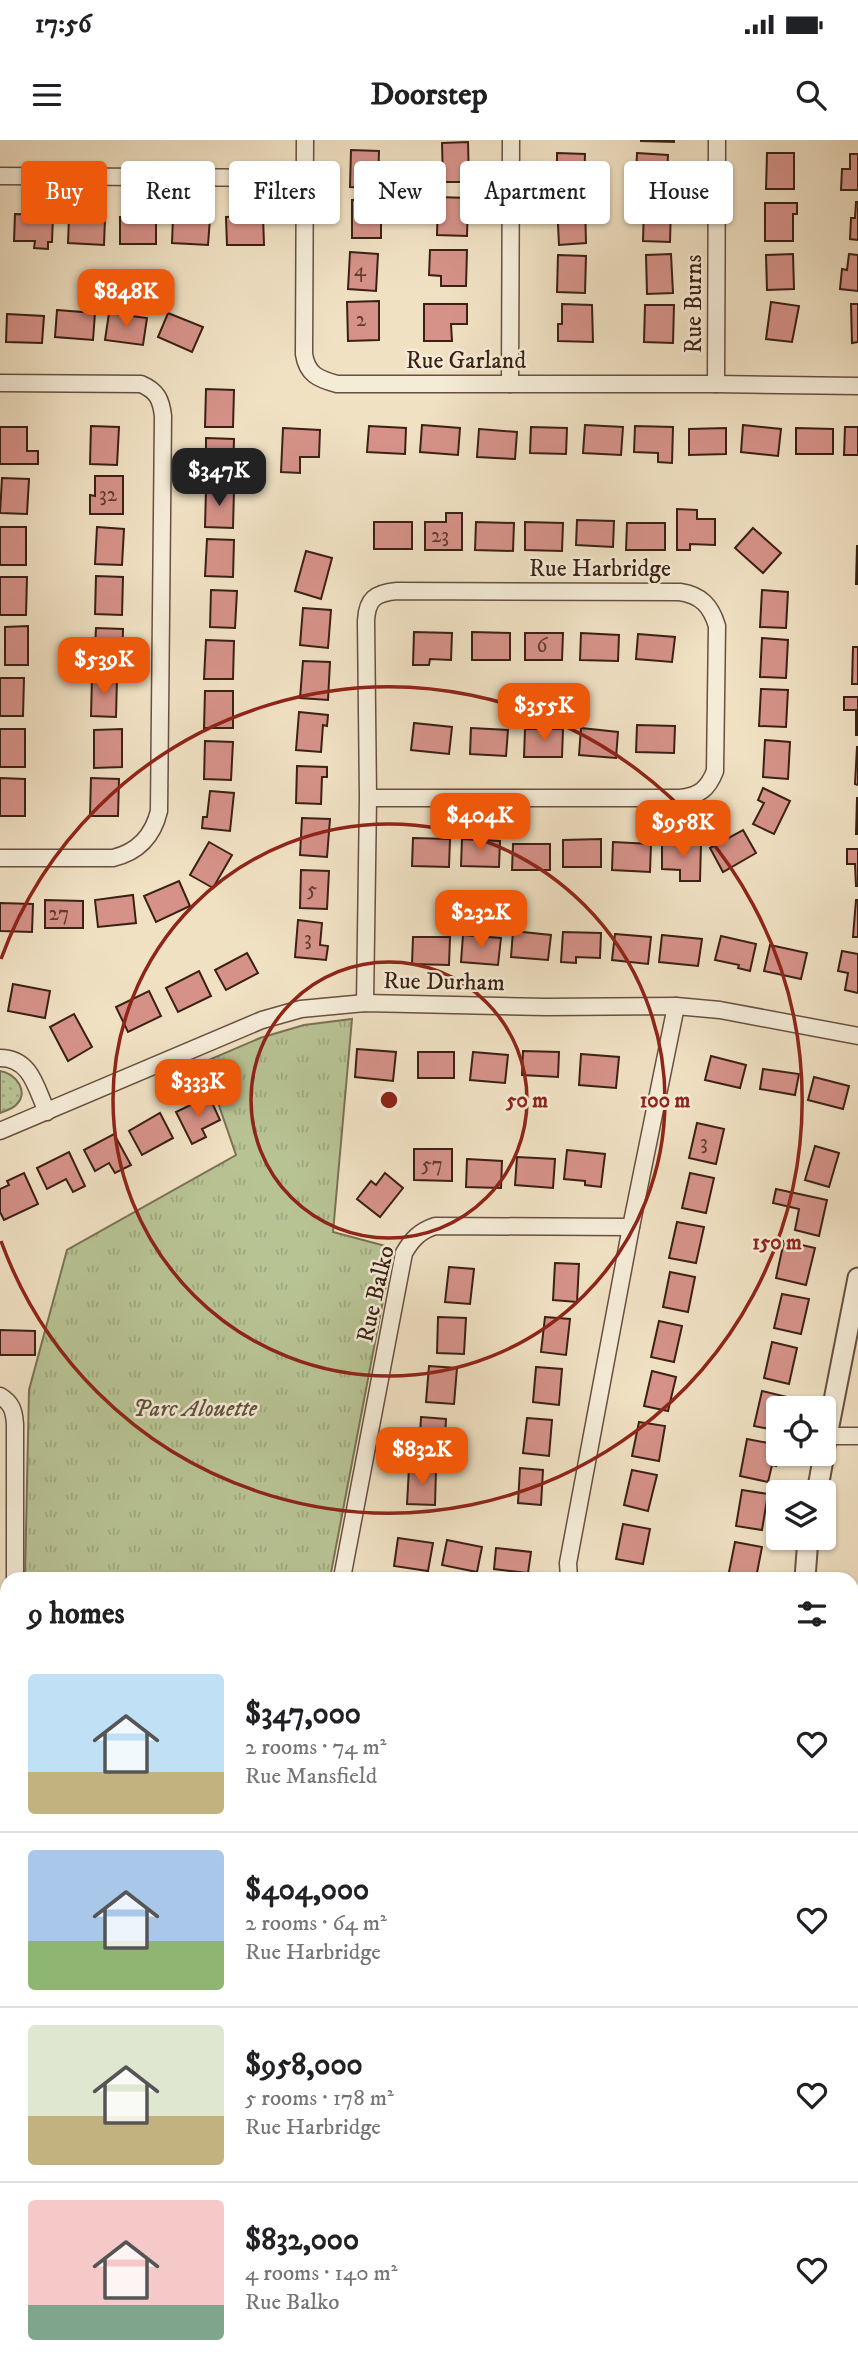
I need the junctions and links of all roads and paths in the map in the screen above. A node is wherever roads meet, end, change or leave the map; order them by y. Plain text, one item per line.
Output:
1 (305, 140) edge
2 (510, 140) edge
3 (717, 140) edge
4 (304, 161) edge
5 (0, 176) edge
6 (229, 178) edge
7 (304, 224) edge
8 (0, 383) edge
9 (510, 384) junction
10 (716, 384) junction
11 (858, 386) edge
12 (368, 798) junction
13 (0, 858) edge
14 (365, 1003) junction
15 (676, 1006) junction
16 (858, 1036) edge
17 (0, 1058) edge
18 (47, 1112) junction
19 (0, 1131) edge
20 (631, 1227) junction
21 (858, 1278) edge
22 (0, 1396) edge
23 (835, 1396) edge
24 (858, 1436) edge
25 (836, 1443) edge
26 (807, 1550) edge
27 (15, 1572) edge
28 (343, 1572) edge
29 (569, 1572) edge
30 (805, 1572) edge

1 - 4 street, Rue Garland
2 - 9 street
3 - 10 street, Rue Burns
5 - 6 street
7 - 9 street, Rue Garland
8 - 13 street
9 - 10 street, Rue Garland
10 - 11 street, Rue Garland
12 - 12 street, Rue Harbridge
12 - 14 street, Rue Harbridge
14 - 15 street, Rue Durham
14 - 18 street, Rue Durham
15 - 16 street, Rue Durham
15 - 20 street
17 - 18 street
18 - 19 street, Rue Durham
20 - 28 street, Rue Balko
20 - 29 street
21 - 23 street
22 - 27 street
24 - 25 street
26 - 30 street

